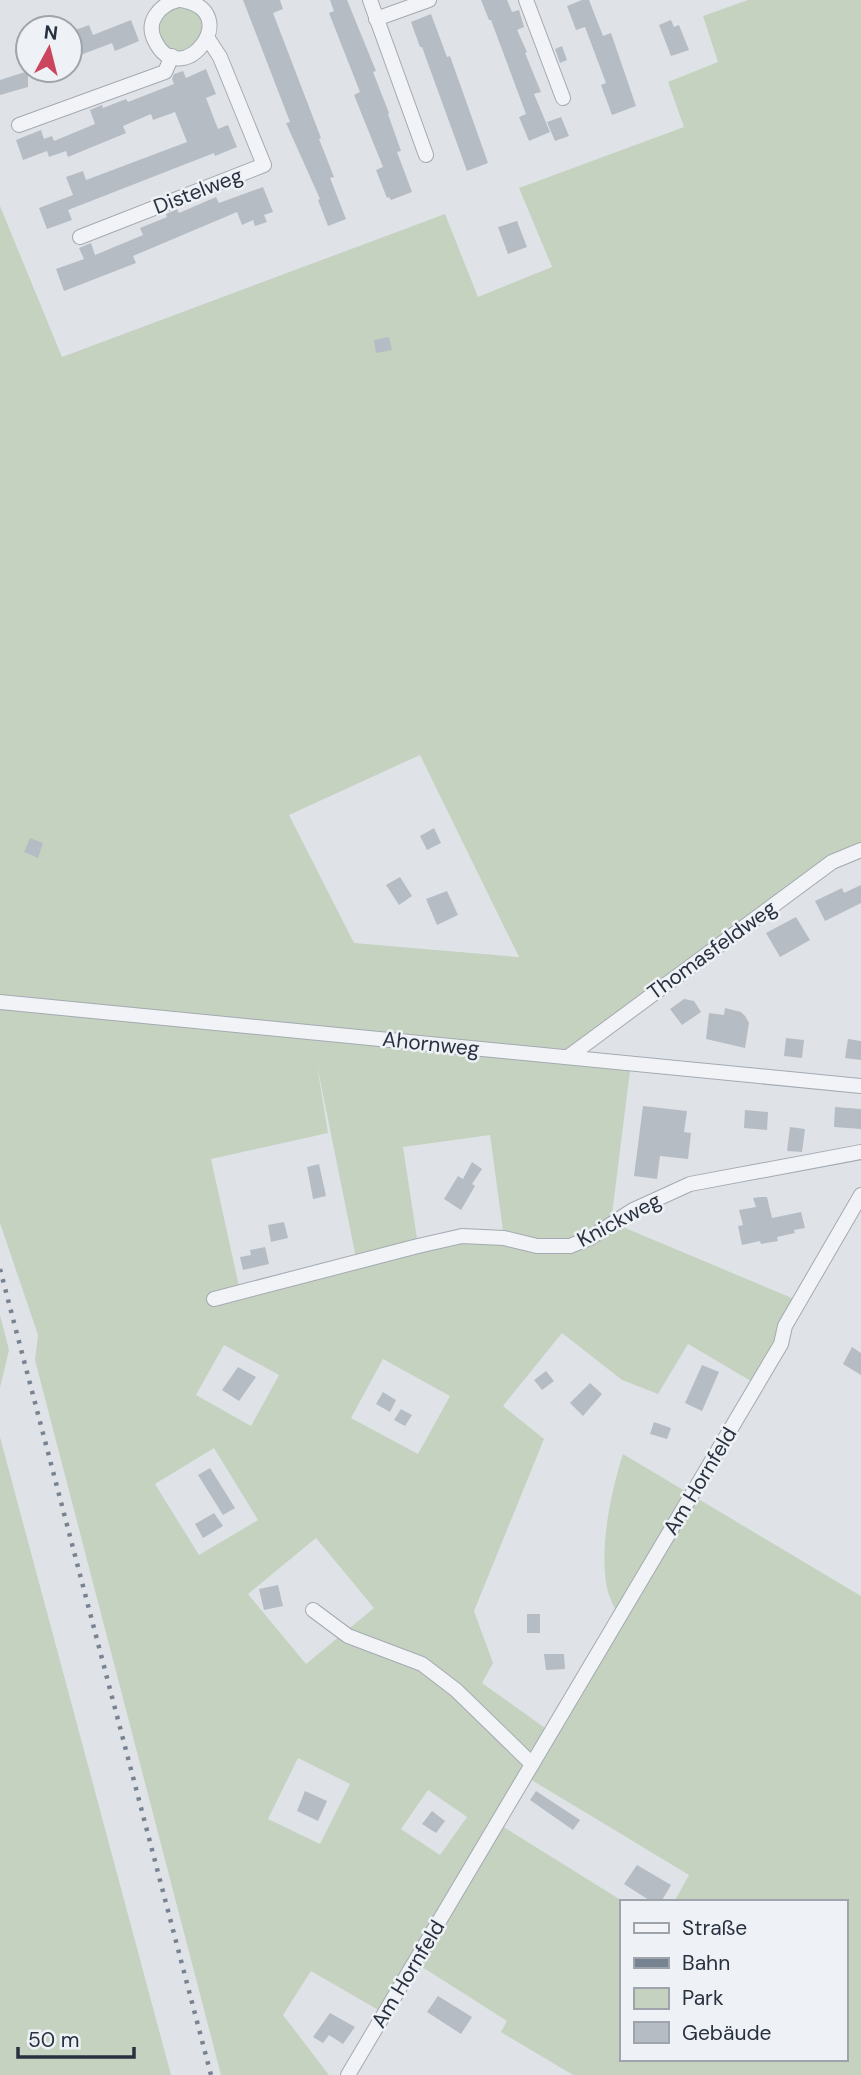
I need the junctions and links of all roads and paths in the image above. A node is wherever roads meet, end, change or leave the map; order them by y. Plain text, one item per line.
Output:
1 (370, 0) edge
2 (429, 0) edge
3 (526, 0) edge
4 (181, 1) edge
5 (376, 19) junction
6 (208, 37) junction
7 (172, 56) junction
8 (564, 98) dead end
9 (19, 125) dead end
10 (426, 155) dead end
11 (80, 237) dead end
12 (861, 850) edge
13 (0, 1002) edge
14 (568, 1057) junction
15 (861, 1086) edge
16 (861, 1152) edge
17 (861, 1195) edge
18 (214, 1299) dead end
19 (313, 1610) dead end
20 (532, 1764) junction
21 (348, 2075) edge

1 - 5 street
2 - 5 street
3 - 8 street
4 - 6 street, Distelweg
4 - 7 street, Distelweg
5 - 10 street
6 - 7 street
6 - 11 street, Distelweg
7 - 9 street
12 - 14 street, Thomasfeldweg
13 - 14 street, Ahornweg
14 - 15 street, Ahornweg
16 - 18 street, Knickweg
17 - 20 street, Am Hornfeld
19 - 20 street
20 - 21 street, Am Hornfeld

